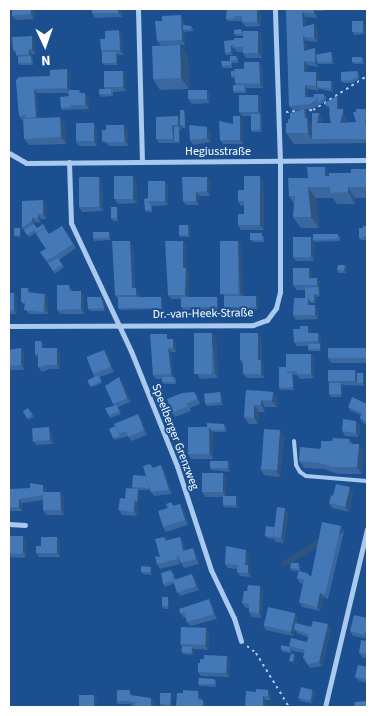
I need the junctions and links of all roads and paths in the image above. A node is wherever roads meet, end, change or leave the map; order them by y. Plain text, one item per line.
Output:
1 (138, 9) edge
2 (275, 9) edge
3 (367, 76) edge
4 (278, 112) junction
5 (9, 153) edge
6 (367, 160) edge
7 (142, 161) junction
8 (69, 162) junction
9 (280, 162) junction
10 (120, 325) junction
11 (9, 326) edge
12 (294, 440) dead end
13 (367, 481) edge
14 (9, 524) edge
15 (25, 524) dead end
16 (367, 528) edge
17 (366, 542) edge
18 (241, 641) joint
19 (289, 707) edge
20 (325, 707) edge

1 - 7 street
2 - 4 street, Dr.-van-Heek-Straße
3 - 4 path
4 - 9 street, Dr.-van-Heek-Straße
5 - 8 street, Hegiusstraße
6 - 9 street, Hegiusstraße
7 - 8 street, Hegiusstraße
7 - 9 street, Hegiusstraße
8 - 10 street, Speelberger Grenzweg
9 - 10 street, Dr.-van-Heek-Straße
10 - 11 street, Dr.-van-Heek-Straße
10 - 18 street, Speelberger Grenzweg
12 - 13 lane
14 - 15 street
16 - 17 street
17 - 20 street
18 - 19 path

